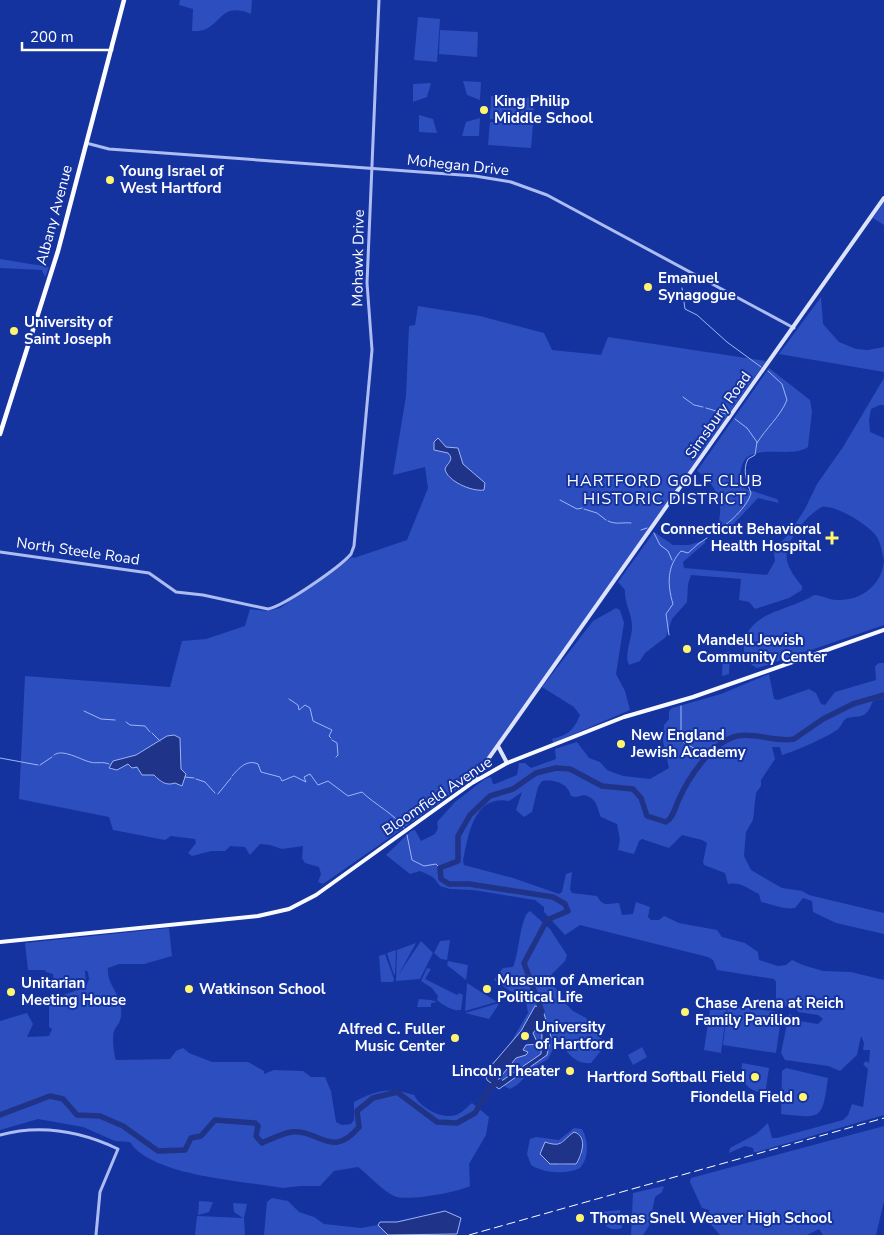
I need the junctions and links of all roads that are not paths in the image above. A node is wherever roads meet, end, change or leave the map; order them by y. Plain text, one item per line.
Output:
1 (124, 0) edge
2 (378, 0) edge
3 (86, 144) junction
4 (372, 168) junction
5 (884, 198) edge
6 (794, 328) junction
7 (0, 434) edge
8 (0, 552) edge
9 (176, 592) joint
10 (884, 630) edge
11 (498, 746) junction
12 (507, 763) junction
13 (483, 768) junction
14 (480, 777) junction
15 (472, 782) junction
16 (0, 942) edge
17 (0, 1135) edge
18 (96, 1235) edge

1 - 3 highway, Albany Avenue
2 - 4 street, Mohawk Drive
3 - 4 street, Mohegan Drive
3 - 7 highway, Albany Avenue
4 - 6 street, Mohegan Drive
4 - 9 street, Mohawk Drive
5 - 6 main road, Simsbury Road
6 - 11 main road, Simsbury Road
8 - 9 street, North Steele Road
10 - 12 main road, Bloomfield Avenue
11 - 12 main road
11 - 13 main road, Simsbury Road
12 - 14 main road, Bloomfield Avenue
13 - 14 main road, Simsbury Road
13 - 15 main road, Simsbury Road
14 - 15 main road, Bloomfield Avenue
15 - 16 main road, Bloomfield Avenue
17 - 18 street

